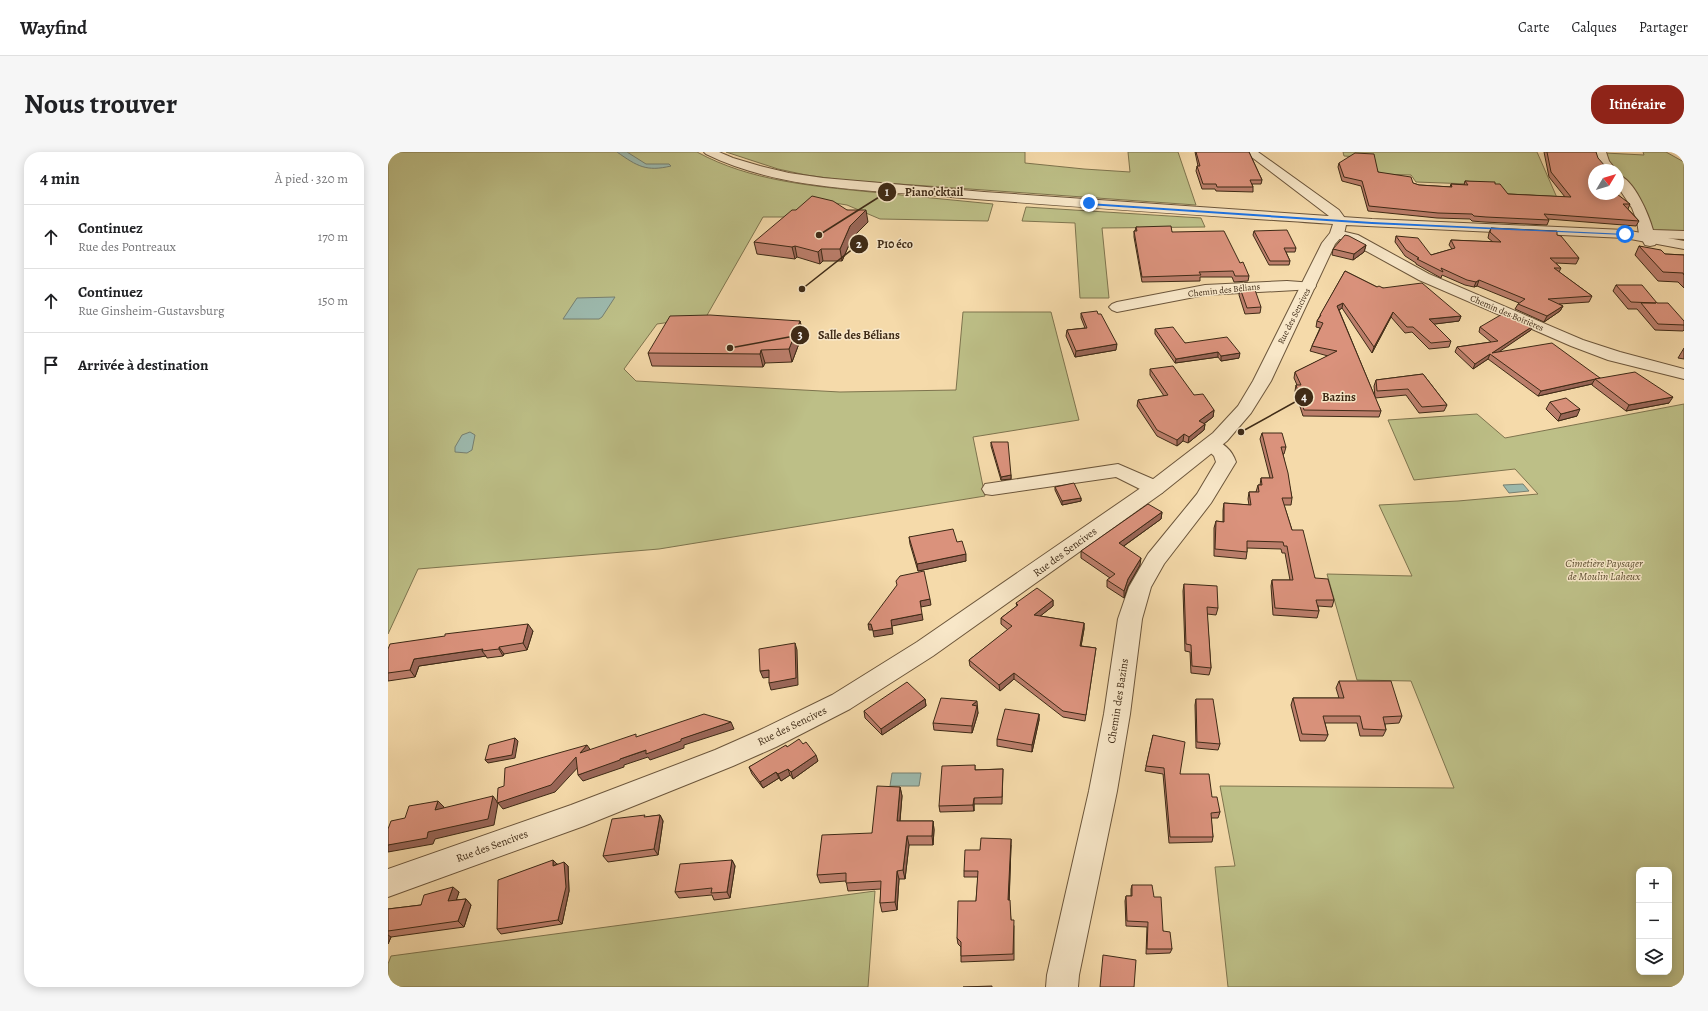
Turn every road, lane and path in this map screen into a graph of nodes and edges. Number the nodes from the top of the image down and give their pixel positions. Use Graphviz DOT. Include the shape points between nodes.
graph roads {
  1 [pos="710,152"];
  2 [pos="1251,152"];
  3 [pos="1600,152"];
  4 [pos="1605,164"];
  5 [pos="1624,186"];
  6 [pos="1338,227"];
  7 [pos="1684,235"];
  8 [pos="1648,238"];
  9 [pos="1684,245"];
  10 [pos="1684,249"];
  11 [pos="1309,286"];
  12 [pos="1117,306"];
  13 [pos="1684,374"];
  14 [pos="1211,445"];
  15 [pos="1154,488"];
  16 [pos="992,489"];
  17 [pos="388,883"];
  18 [pos="1062,987"];
  1 -- 6 [label="street" via="756,169 823,182"];
  2 -- 6 [label="street" via="1334,213"];
  3 -- 4 [label="street"];
  5 -- 8 [label="street" via="1643,217"];
  6 -- 8 [label="street" via="1587,233"];
  6 -- 11 [label="street, Rue des Sencives"];
  6 -- 13 [label="street, Chemin des Boirières" via="1424,277 1577,343 1614,356"];
  7 -- 8 [label="street"];
  8 -- 9 [label="street"];
  8 -- 10 [label="street"];
  11 -- 12 [label="street, Chemin des Bélians" via="1205,290"];
  11 -- 14 [label="street, Rue des Sencives" via="1262,381 1235,422"];
  14 -- 15 [label="street, Rue des Sencives"];
  14 -- 18 [label="street, Chemin des Bazins" via="1224,455 1226,462 1204,498 1156,559 1140,587 1130,619 1103,791"];
  15 -- 16 [label="street" via="1118,470"];
  15 -- 17 [label="street, Rue des Sencives" via="925,649 841,702 805,721 724,758 619,800"];
}
